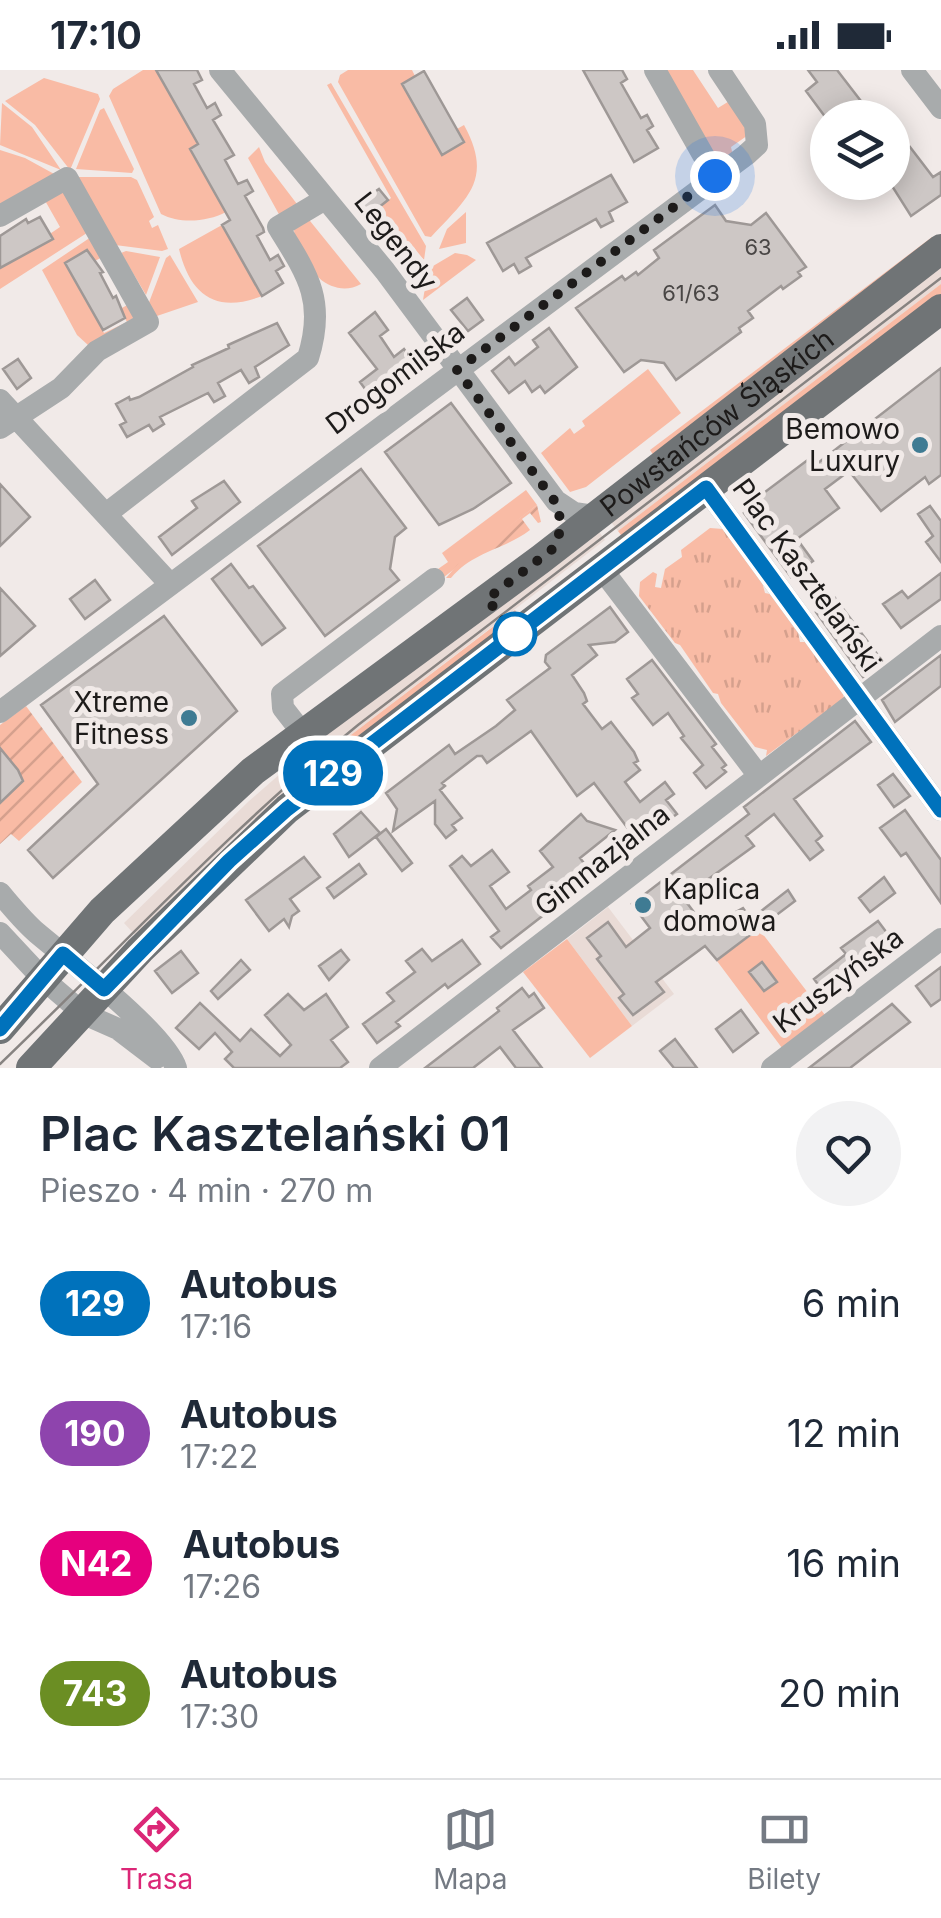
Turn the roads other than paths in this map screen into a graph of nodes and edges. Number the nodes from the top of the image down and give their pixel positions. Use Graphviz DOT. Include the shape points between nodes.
graph roads {
  1 [pos="220,70"];
  2 [pos="655,70"];
  3 [pos="719,70"];
  4 [pos="912,70"];
  5 [pos="941,108"];
  6 [pos="715,176"];
  7 [pos="325,199"];
  8 [pos="0,216"];
  9 [pos="941,249"];
  10 [pos="941,309"];
  11 [pos="457,370"];
  12 [pos="5,415"];
  13 [pos="706,488"];
  14 [pos="556,501"];
  15 [pos="106,514"];
  16 [pos="594,516"];
  17 [pos="554,548"];
  18 [pos="602,568"];
  19 [pos="434,579"];
  20 [pos="170,584"];
  21 [pos="941,636"];
  22 [pos="860,698"];
  23 [pos="0,712"];
  24 [pos="304,734"];
  25 [pos="760,776"];
  26 [pos="941,810"];
  27 [pos="0,893"];
  28 [pos="0,934"];
  29 [pos="941,939"];
  30 [pos="63,954"];
  31 [pos="42,978"];
  32 [pos="104,989"];
  33 [pos="84,1014"];
  34 [pos="0,1029"];
  35 [pos="31,1068"];
  36 [pos="174,1068"];
  37 [pos="380,1068"];
  38 [pos="772,1068"];
  1 -- 7 [label="street, Legendy"];
  2 -- 6 [label="street"];
  3 -- 6 [label="street, Drogomilska" via="758,134 746,155"];
  4 -- 5 [label="street"];
  6 -- 11 [label="street, Drogomilska"];
  7 -- 11 [label="street, Legendy"];
  7 -- 15 [label="street" via="278,227 313,288 317,317 308,358"];
  8 -- 12 [label="street" via="67,178 148,322 98,351 30,411"];
  9 -- 16 [label="main road, Powstańców Śląskich"];
  10 -- 13 [label="main road, Powstańców Śląskich"];
  11 -- 14 [label="street, Legendy"];
  11 -- 20 [label="street, Drogomilska"];
  12 -- 15 [label="street"];
  13 -- 18 [label="main road, Powstańców Śląskich"];
  13 -- 22 [label="street, Plac Kasztelański"];
  14 -- 16 [label="street"];
  14 -- 17 [label="street" via="560,531"];
  15 -- 20 [label="street"];
  16 -- 17 [label="main road, Powstańców Śląskich"];
  17 -- 24 [label="main road, Powstańców Śląskich"];
  18 -- 25 [label="street"];
  18 -- 32 [label="main road, Powstańców Śląskich" via="287,809"];
  19 -- 24 [label="street" via="282,694 283,708"];
  20 -- 23 [label="street, Drogomilska"];
  21 -- 22 [label="street, Gimnazjalna"];
  22 -- 25 [label="street, Gimnazjalna"];
  22 -- 26 [label="street, Plac Kasztelański"];
  24 -- 30 [label="main road, Powstańców Śląskich" via="190,826"];
  25 -- 37 [label="street, Gimnazjalna"];
  27 -- 30 [label="street"];
  28 -- 31 [label="street"];
  29 -- 38 [label="street, Kruszyńska"];
  30 -- 31 [label="main road, Powstańców Śląskich"];
  30 -- 32 [label="street"];
  31 -- 33 [label="street"];
  31 -- 34 [label="main road, Powstańców Śląskich"];
  32 -- 33 [label="main road, Powstańców Śląskich"];
  32 -- 36 [label="street" via="172,1056"];
  33 -- 35 [label="main road, Powstańców Śląskich"];
  33 -- 36 [label="street"];
}
